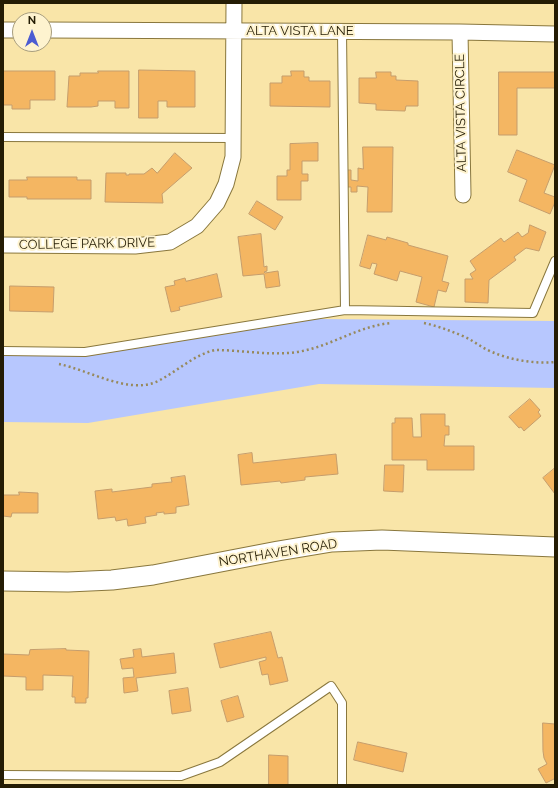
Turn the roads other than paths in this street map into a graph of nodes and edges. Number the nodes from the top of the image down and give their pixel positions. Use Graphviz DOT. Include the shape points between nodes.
graph roads {
  1 [pos="234,3"];
  2 [pos="52,30"];
  3 [pos="234,31"];
  4 [pos="342,31"];
  5 [pos="460,32"];
  6 [pos="555,34"];
  7 [pos="3,137"];
  8 [pos="233,138"];
  9 [pos="462,194"];
  10 [pos="3,245"];
  11 [pos="555,261"];
  12 [pos="345,310"];
  13 [pos="3,351"];
  14 [pos="555,547"];
  15 [pos="3,581"];
  16 [pos="3,775"];
  17 [pos="342,785"];
  1 -- 3 [label="street, COLLEGE PARK DRIVE"];
  2 -- 3 [label="street, ALTA VISTA LANE"];
  3 -- 4 [label="street, ALTA VISTA LANE"];
  3 -- 8 [label="street, COLLEGE PARK DRIVE"];
  4 -- 5 [label="street, ALTA VISTA LANE"];
  4 -- 12 [label="lane"];
  5 -- 6 [label="street, ALTA VISTA LANE"];
  5 -- 9 [label="street, ALTA VISTA CIRCLE"];
  7 -- 8 [label="lane"];
  8 -- 10 [label="street, COLLEGE PARK DRIVE" via="233,157 226,184 217,203 197,226 170,242 135,246"];
  11 -- 12 [label="lane" via="533,312"];
  12 -- 13 [label="lane" via="85,352"];
  14 -- 15 [label="street, NORTHAVEN ROAD" via="382,540 332,542 153,575 112,580"];
  16 -- 17 [label="lane" via="181,776 220,762 331,686 342,703"];
}
